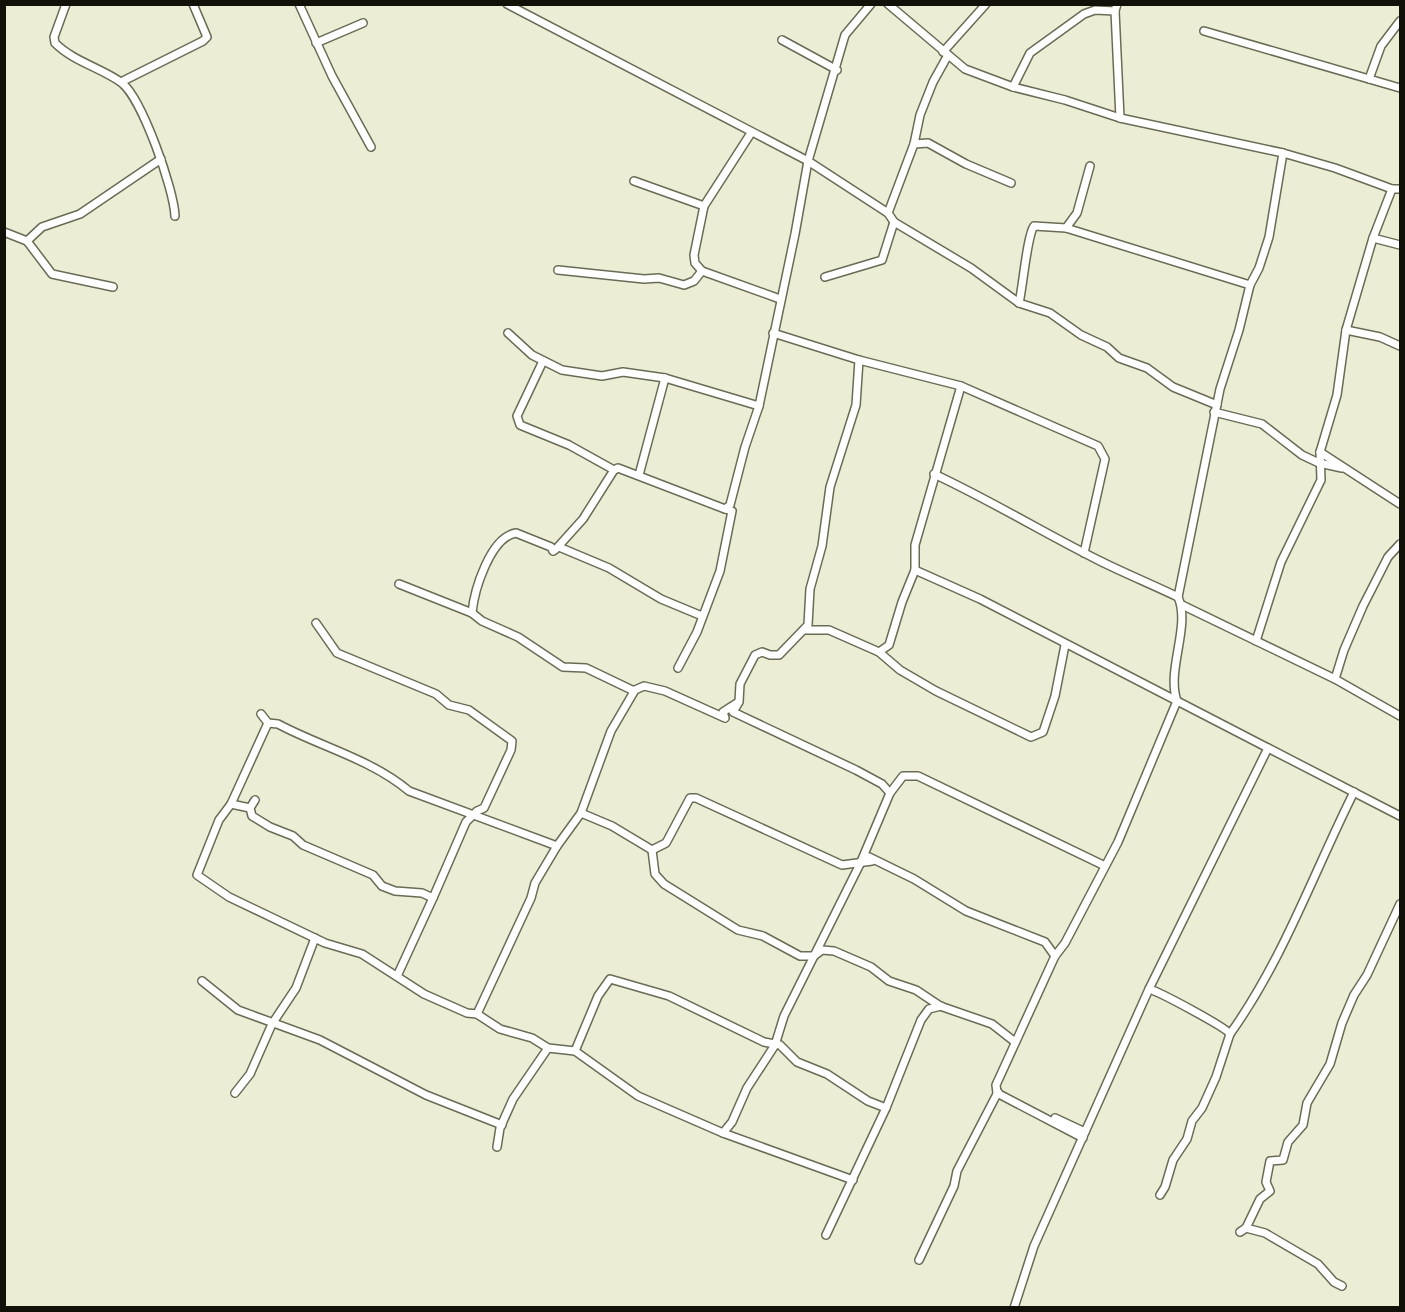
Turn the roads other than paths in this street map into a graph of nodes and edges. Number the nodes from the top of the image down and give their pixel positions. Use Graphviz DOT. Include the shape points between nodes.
graph roads {
  1 [pos="66,4"];
  2 [pos="193,4"];
  3 [pos="299,4"];
  4 [pos="507,4"];
  5 [pos="871,4"];
  6 [pos="888,4"];
  7 [pos="986,4"];
  8 [pos="1116,8"];
  9 [pos="1401,21"];
  10 [pos="363,23"];
  11 [pos="1204,31"];
  12 [pos="782,40"];
  13 [pos="316,43"];
  14 [pos="946,53"];
  15 [pos="837,70"];
  16 [pos="1369,79"];
  17 [pos="121,82"];
  18 [pos="1013,87"];
  19 [pos="1401,88"];
  20 [pos="1120,118"];
  21 [pos="752,133"];
  22 [pos="914,144"];
  23 [pos="371,147"];
  24 [pos="1283,153"];
  25 [pos="161,159"];
  26 [pos="808,160"];
  27 [pos="1090,166"];
  28 [pos="634,181"];
  29 [pos="1011,183"];
  30 [pos="1392,189"];
  31 [pos="1401,189"];
  32 [pos="704,206"];
  33 [pos="888,213"];
  34 [pos="175,216"];
  35 [pos="894,222"];
  36 [pos="1066,228"];
  37 [pos="4,232"];
  38 [pos="1373,238"];
  39 [pos="27,241"];
  40 [pos="1401,245"];
  41 [pos="558,270"];
  42 [pos="702,271"];
  43 [pos="825,277"];
  44 [pos="1250,285"];
  45 [pos="113,287"];
  46 [pos="780,299"];
  47 [pos="1019,303"];
  48 [pos="1346,330"];
  49 [pos="508,333"];
  50 [pos="773,333"];
  51 [pos="1401,346"];
  52 [pos="860,360"];
  53 [pos="543,361"];
  54 [pos="665,378"];
  55 [pos="961,386"];
  56 [pos="759,406"];
  57 [pos="1216,409"];
  58 [pos="1320,452"];
  59 [pos="1319,463"];
  60 [pos="1342,468"];
  61 [pos="614,470"];
  62 [pos="934,474"];
  63 [pos="639,475"];
  64 [pos="1400,503"];
  65 [pos="725,509"];
  66 [pos="1401,544"];
  67 [pos="559,547"];
  68 [pos="1084,553"];
  69 [pos="915,570"];
  70 [pos="399,584"];
  71 [pos="1178,597"];
  72 [pos="1182,605"];
  73 [pos="472,613"];
  74 [pos="702,615"];
  75 [pos="316,623"];
  76 [pos="804,630"];
  77 [pos="1256,641"];
  78 [pos="1065,645"];
  79 [pos="879,652"];
  80 [pos="678,668"];
  81 [pos="1335,679"];
  82 [pos="634,691"];
  83 [pos="1177,701"];
  84 [pos="739,702"];
  85 [pos="261,714"];
  86 [pos="1401,716"];
  87 [pos="268,723"];
  88 [pos="1268,748"];
  89 [pos="1354,792"];
  90 [pos="890,793"];
  91 [pos="255,800"];
  92 [pos="231,804"];
  93 [pos="250,808"];
  94 [pos="581,813"];
  95 [pos="473,814"];
  96 [pos="1401,816"];
  97 [pos="557,846"];
  98 [pos="652,850"];
  99 [pos="864,850"];
  100 [pos="872,861"];
  101 [pos="860,864"];
  102 [pos="1105,866"];
  103 [pos="433,898"];
  104 [pos="1401,904"];
  105 [pos="315,938"];
  106 [pos="814,956"];
  107 [pos="1055,956"];
  108 [pos="398,974"];
  109 [pos="202,981"];
  110 [pos="1149,989"];
  111 [pos="941,1006"];
  112 [pos="477,1014"];
  113 [pos="272,1024"];
  114 [pos="1230,1034"];
  115 [pos="1015,1041"];
  116 [pos="776,1044"];
  117 [pos="548,1048"];
  118 [pos="575,1051"];
  119 [pos="998,1092"];
  120 [pos="235,1094"];
  121 [pos="886,1108"];
  122 [pos="502,1125"];
  123 [pos="723,1133"];
  124 [pos="1084,1135"];
  125 [pos="497,1147"];
  126 [pos="853,1180"];
  127 [pos="1160,1195"];
  128 [pos="826,1235"];
  129 [pos="919,1260"];
  130 [pos="1342,1286"];
  131 [pos="1014,1308"];
  1 -- 17 [label="street" via="55,43"];
  2 -- 17 [label="street" via="207,37"];
  3 -- 13 [label="street"];
  4 -- 21 [label="street"];
  5 -- 15 [label="street" via="845,35"];
  6 -- 14 [label="street"];
  7 -- 14 [label="street"];
  8 -- 18 [label="street" via="1084,14 1030,53"];
  8 -- 20 [label="street"];
  9 -- 16 [label="street" via="1381,46"];
  10 -- 13 [label="street"];
  11 -- 16 [label="street"];
  12 -- 15 [label="street"];
  13 -- 23 [label="street"];
  14 -- 18 [label="street" via="965,69"];
  14 -- 22 [label="street" via="916,129"];
  15 -- 26 [label="street"];
  16 -- 19 [label="street"];
  17 -- 25 [label="street" via="131,92"];
  18 -- 20 [label="street"];
  20 -- 24 [label="street"];
  21 -- 26 [label="street"];
  21 -- 32 [label="street"];
  22 -- 29 [label="street" via="928,143"];
  22 -- 33 [label="street"];
  24 -- 30 [label="street"];
  24 -- 44 [label="street" via="1269,237"];
  25 -- 34 [label="street"];
  25 -- 39 [label="street" via="80,214 42,227"];
  26 -- 33 [label="street"];
  26 -- 46 [label="street"];
  27 -- 36 [label="street" via="1077,213"];
  28 -- 32 [label="street"];
  30 -- 31 [label="street"];
  30 -- 38 [label="street"];
  32 -- 42 [label="street" via="694,255"];
  33 -- 35 [label="street"];
  35 -- 43 [label="street" via="882,260"];
  35 -- 47 [label="street" via="971,268"];
  36 -- 44 [label="street"];
  36 -- 47 [label="street" via="1034,226 1029,233 1028,262"];
  37 -- 39 [label="street"];
  38 -- 40 [label="street"];
  38 -- 48 [label="street"];
  39 -- 45 [label="street" via="52,274"];
  41 -- 42 [label="street" via="659,278 684,285"];
  42 -- 46 [label="street"];
  44 -- 57 [label="street"];
  46 -- 50 [label="street"];
  47 -- 57 [label="street" via="1050,313 1119,358 1141,364 1173,387"];
  48 -- 51 [label="street"];
  48 -- 58 [label="street" via="1337,395"];
  49 -- 53 [label="street"];
  50 -- 52 [label="street"];
  50 -- 56 [label="street"];
  52 -- 55 [label="street"];
  52 -- 76 [label="street" via="855,405 830,487 822,546 810,589 808,626"];
  53 -- 54 [label="street" via="562,370 602,376 622,372"];
  53 -- 61 [label="street" via="517,416 519,423"];
  54 -- 56 [label="street"];
  54 -- 63 [label="street"];
  55 -- 62 [label="street"];
  55 -- 68 [label="street" via="1075,435 1103,452 1105,459"];
  56 -- 65 [label="street" via="734,497"];
  57 -- 59 [label="street" via="1262,424 1294,450"];
  57 -- 71 [label="street"];
  58 -- 59 [label="street"];
  58 -- 60 [label="street"];
  59 -- 60 [label="street"];
  59 -- 77 [label="street" via="1321,480 1281,562"];
  60 -- 64 [label="street"];
  61 -- 63 [label="street"];
  61 -- 67 [label="street" via="583,519"];
  62 -- 68 [label="street"];
  62 -- 69 [label="street" via="915,545"];
  63 -- 65 [label="street"];
  65 -- 74 [label="street" via="732,511 720,571"];
  66 -- 81 [label="street" via="1388,557 1363,606"];
  67 -- 73 [label="street" via="553,550 521,534 507,536 497,546 481,577"];
  67 -- 74 [label="street" via="609,568 661,599"];
  68 -- 71 [label="street"];
  69 -- 78 [label="street" via="980,598"];
  69 -- 79 [label="street" via="888,645"];
  70 -- 73 [label="street"];
  71 -- 72 [label="street"];
  72 -- 77 [label="street"];
  72 -- 83 [label="street" via="1174,687"];
  73 -- 82 [label="street" via="563,667 586,668"];
  74 -- 80 [label="street"];
  75 -- 95 [label="street" via="337,653 436,694 449,705 470,710 512,741 490,798 484,808"];
  76 -- 79 [label="street" via="829,630"];
  76 -- 84 [label="street" via="779,655 755,655 740,684"];
  77 -- 81 [label="street"];
  78 -- 79 [label="street" via="1043,732 1031,736 936,692"];
  78 -- 83 [label="street"];
  81 -- 86 [label="street"];
  82 -- 84 [label="street" via="644,686 665,691 725,718 723,712"];
  82 -- 94 [label="street" via="611,731"];
  83 -- 88 [label="street"];
  83 -- 102 [label="street"];
  84 -- 90 [label="street" via="733,712 739,716 855,770 882,784"];
  85 -- 87 [label="street"];
  87 -- 92 [label="street"];
  87 -- 95 [label="street" via="349,755 390,776 409,791"];
  88 -- 89 [label="street"];
  88 -- 110 [label="street"];
  89 -- 96 [label="street"];
  89 -- 114 [label="street" via="1279,955 1256,999"];
  90 -- 99 [label="street"];
  90 -- 102 [label="street" via="903,776 918,776"];
  91 -- 93 [label="street"];
  92 -- 93 [label="street"];
  92 -- 105 [label="street" via="219,820 197,875 229,897"];
  93 -- 103 [label="street" via="252,816 270,827 373,875 382,886"];
  94 -- 97 [label="street"];
  94 -- 98 [label="street"];
  95 -- 97 [label="street"];
  95 -- 103 [label="street" via="462,828"];
  97 -- 112 [label="street" via="535,883"];
  98 -- 101 [label="street" via="666,843 690,798 707,802 835,862"];
  98 -- 106 [label="street" via="655,874 664,884 738,930 769,938 800,956"];
  99 -- 100 [label="street"];
  99 -- 101 [label="street"];
  100 -- 101 [label="street"];
  100 -- 107 [label="street" via="914,879 966,911 1045,942"];
  101 -- 106 [label="street"];
  102 -- 107 [label="street"];
  103 -- 108 [label="street"];
  104 -- 130 [label="street" via="1344,1019 1330,1064 1307,1103 1303,1125 1288,1142 1283,1160 1270,1161 1266,1182 1270,1191 1260,1198 1248,1228 1318,1264"];
  105 -- 108 [label="street" via="362,954"];
  105 -- 113 [label="street" via="296,988"];
  106 -- 111 [label="street" via="822,950 834,951"];
  106 -- 116 [label="street" via="784,1016"];
  107 -- 115 [label="street"];
  108 -- 112 [label="street" via="396,978 424,994"];
  109 -- 113 [label="street" via="238,1010"];
  110 -- 114 [label="street" via="1162,992 1226,1028"];
  110 -- 124 [label="street"];
  111 -- 115 [label="street" via="992,1024"];
  111 -- 121 [label="street" via="929,1008 921,1020"];
  112 -- 117 [label="street" via="500,1029 532,1038"];
  113 -- 120 [label="street" via="250,1074"];
  113 -- 122 [label="street" via="320,1040 426,1095"];
  114 -- 127 [label="street" via="1216,1077 1173,1160"];
  115 -- 119 [label="street" via="996,1085"];
  116 -- 118 [label="street" via="669,996 610,979 598,996"];
  116 -- 121 [label="street" via="797,1062 827,1074"];
  116 -- 123 [label="street"];
  117 -- 118 [label="street"];
  117 -- 122 [label="street" via="517,1092"];
  118 -- 123 [label="street" via="638,1096"];
  119 -- 124 [label="street"];
  119 -- 129 [label="street" via="957,1171 954,1186"];
  121 -- 126 [label="street"];
  122 -- 125 [label="street"];
  123 -- 126 [label="street"];
  124 -- 131 [label="street" via="1034,1246"];
  126 -- 128 [label="street"];
}
